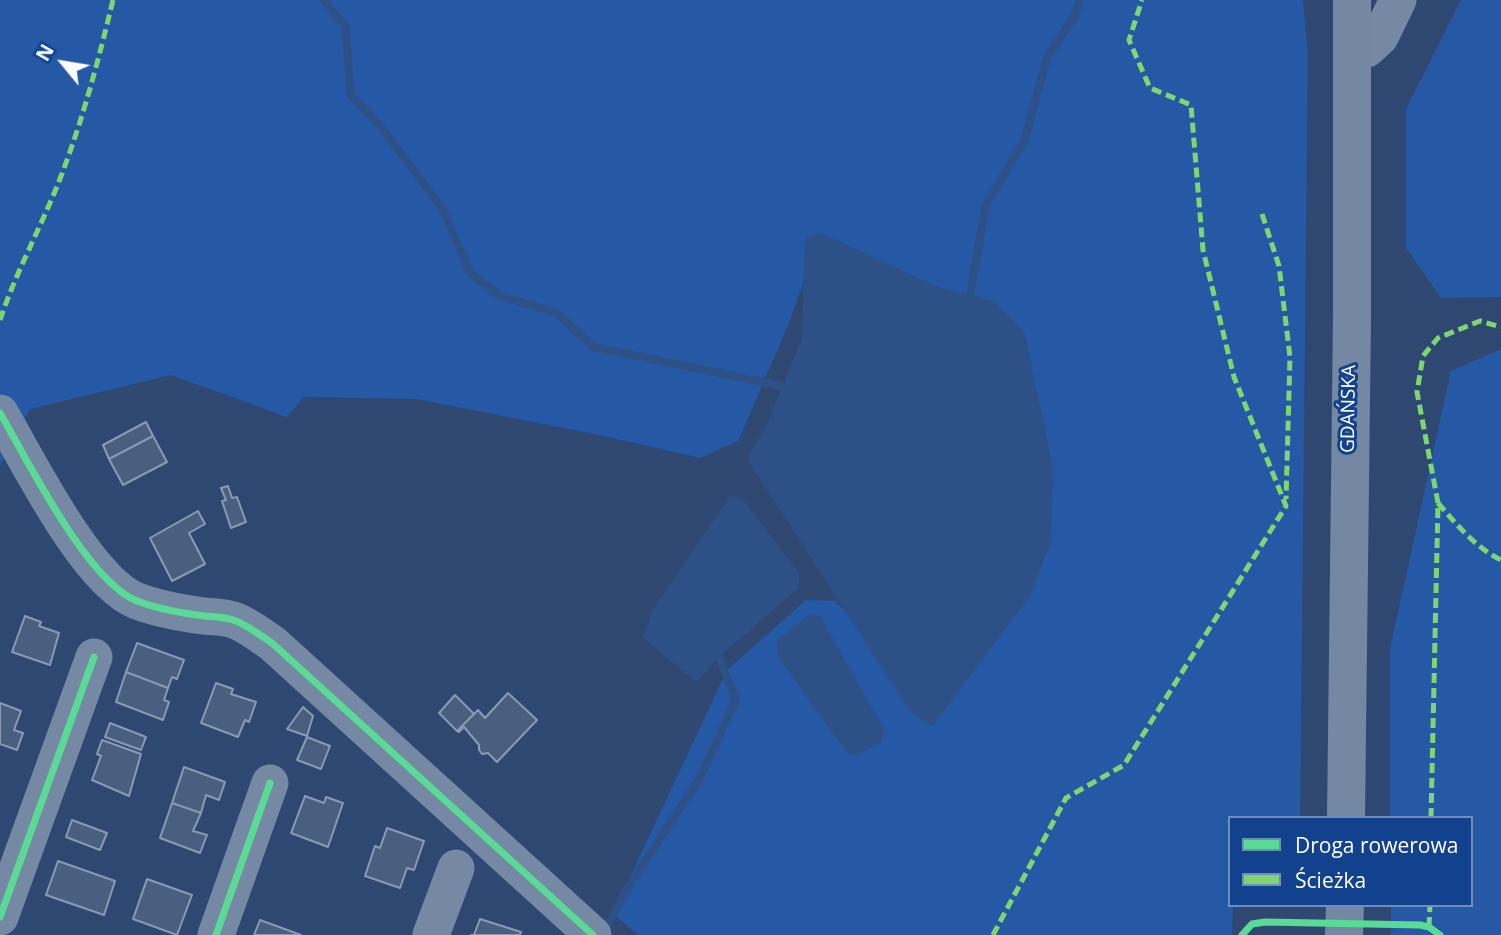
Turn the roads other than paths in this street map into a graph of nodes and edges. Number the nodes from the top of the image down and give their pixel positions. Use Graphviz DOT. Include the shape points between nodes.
graph roads {
  1 [pos="1352,0"];
  2 [pos="1398,0"];
  3 [pos="1353,49"];
  4 [pos="0,413"];
  5 [pos="94,657"];
  6 [pos="270,783"];
  7 [pos="1346,816"];
  8 [pos="456,868"];
  9 [pos="1345,907"];
  10 [pos="0,916"];
  11 [pos="0,933"];
  12 [pos="7,935"];
  13 [pos="216,935"];
  14 [pos="431,935"];
  15 [pos="593,935"];
  16 [pos="1344,935"];
  1 -- 3 [label="main road, GDAŃSKA"];
  2 -- 3 [label="street" via="1380,37 1367,49"];
  3 -- 7 [label="main road, GDAŃSKA"];
  4 -- 15 [label="street" via="71,535 118,590 176,612 234,620 272,643"];
  5 -- 10 [label="street"];
  6 -- 13 [label="street"];
  8 -- 14 [label="street"];
  9 -- 16 [label="main road"];
  11 -- 12 [label="street"];
}
